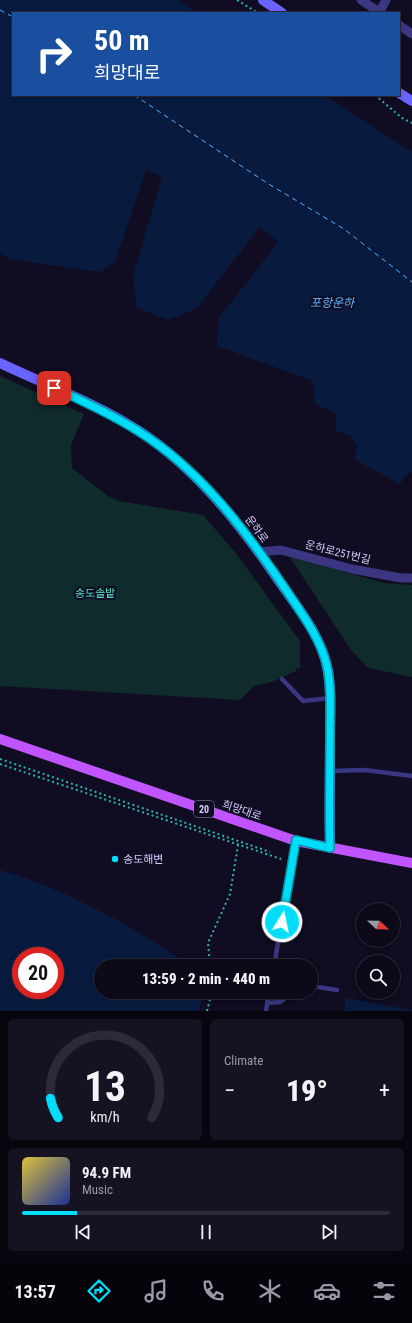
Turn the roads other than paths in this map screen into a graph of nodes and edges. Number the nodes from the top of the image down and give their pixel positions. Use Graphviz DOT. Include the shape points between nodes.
graph roads {
  1 [pos="263,0"];
  2 [pos="361,0"];
  3 [pos="386,0"];
  4 [pos="281,12"];
  5 [pos="379,12"];
  6 [pos="380,12"];
  7 [pos="400,26"];
  8 [pos="412,34"];
  9 [pos="400,94"];
  10 [pos="412,101"];
  11 [pos="0,363"];
  12 [pos="258,552"];
  13 [pos="412,578"];
  14 [pos="282,679"];
  15 [pos="330,698"];
  16 [pos="0,739"];
  17 [pos="330,771"];
  18 [pos="412,776"];
  19 [pos="296,840"];
  20 [pos="330,848"];
  21 [pos="412,863"];
  22 [pos="275,959"];
  23 [pos="318,987"];
  24 [pos="336,990"];
  25 [pos="268,999"];
  26 [pos="284,999"];
  27 [pos="267,1003"];
  28 [pos="266,1011"];
  1 -- 4 [label="street"];
  2 -- 5 [label="street"];
  3 -- 6 [label="street"];
  7 -- 8 [label="street"];
  9 -- 10 [label="street"];
  11 -- 12 [label="street, 운하로" via="112,415 153,441 214,495"];
  12 -- 13 [label="street, 운하로251번길" via="281,550 352,569"];
  12 -- 15 [label="street, 운하로" via="298,608 319,644 327,668"];
  14 -- 15 [label="lane" via="303,701"];
  15 -- 17 [label="street, 운하로"];
  16 -- 19 [label="main road, 희망대로 / 20"];
  17 -- 18 [label="lane" via="365,770"];
  17 -- 20 [label="street, 운하로"];
  19 -- 20 [label="main road, 희망대로 / 20"];
  19 -- 22 [label="lane"];
  20 -- 21 [label="main road, 희망대로 / 20"];
  23 -- 24 [label="lane"];
  25 -- 27 [label="lane"];
  26 -- 27 [label="lane"];
  27 -- 28 [label="lane"];
}
